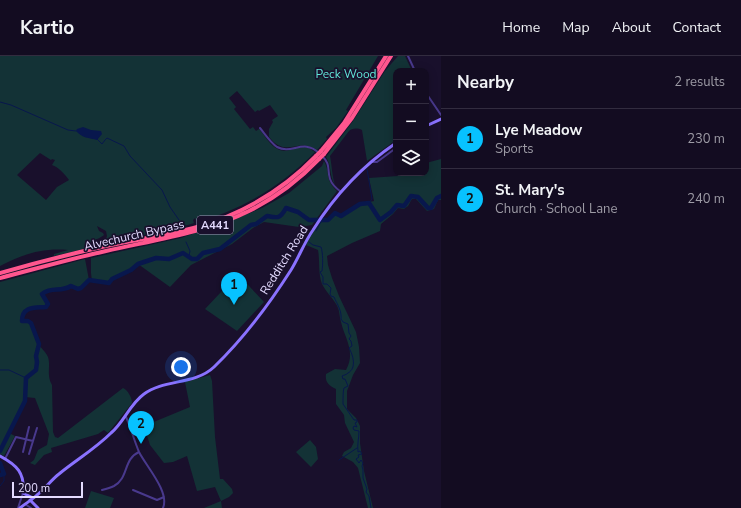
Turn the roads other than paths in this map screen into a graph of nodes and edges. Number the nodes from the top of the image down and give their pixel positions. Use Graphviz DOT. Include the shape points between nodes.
graph roads {
  1 [pos="386,56"];
  2 [pos="390,56"];
  3 [pos="408,56"];
  4 [pos="414,68"];
  5 [pos="429,97"];
  6 [pos="441,115"];
  7 [pos="441,119"];
  8 [pos="429,125"];
  9 [pos="260,128"];
  10 [pos="393,146"];
  11 [pos="393,150"];
  12 [pos="323,152"];
  13 [pos="318,158"];
  14 [pos="370,162"];
  15 [pos="340,192"];
  16 [pos="0,273"];
  17 [pos="0,278"];
  18 [pos="125,415"];
  19 [pos="29,427"];
  20 [pos="37,428"];
  21 [pos="26,440"];
  22 [pos="33,441"];
  23 [pos="23,452"];
  24 [pos="139,452"];
  25 [pos="29,454"];
  26 [pos="0,456"];
  27 [pos="5,459"];
  28 [pos="102,490"];
  29 [pos="133,490"];
  30 [pos="23,493"];
  31 [pos="164,497"];
  32 [pos="31,499"];
  33 [pos="25,504"];
  34 [pos="19,508"];
  35 [pos="31,508"];
  36 [pos="38,508"];
  37 [pos="163,508"];
  1 -- 12 [label="highway, Alvechurch Bypass / A441"];
  2 -- 12 [label="highway, Alvechurch Bypass / A441" via="352,118"];
  3 -- 4 [label="street"];
  5 -- 6 [label="street"];
  7 -- 8 [label="main road"];
  9 -- 15 [label="street" via="279,148 303,146 317,151 326,160 331,180"];
  10 -- 14 [label="main road, Redditch Road"];
  11 -- 14 [label="street" via="377,162"];
  12 -- 13 [label="highway, Alvechurch Bypass / A441, bridge"];
  13 -- 16 [label="highway, Alvechurch Bypass / A441" via="272,193 226,217"];
  13 -- 17 [label="highway, Alvechurch Bypass / A441" via="274,197 227,220 193,232"];
  14 -- 15 [label="main road, Redditch Road"];
  15 -- 18 [label="main road, Redditch Road" via="316,224 276,292 213,367 201,375 148,391"];
  18 -- 24 [label="street"];
  18 -- 32 [label="main road, Redditch Road" via="114,432"];
  19 -- 21 [label="street"];
  20 -- 22 [label="street"];
  21 -- 22 [label="street"];
  21 -- 23 [label="street"];
  21 -- 27 [label="street" via="16,437"];
  22 -- 25 [label="street"];
  24 -- 28 [label="street" via="131,457 120,481 113,487"];
  24 -- 31 [label="street"];
  26 -- 27 [label="main road"];
  27 -- 30 [label="main road" via="20,471"];
  29 -- 31 [label="street" via="157,500"];
  30 -- 32 [label="main road"];
  30 -- 34 [label="street"];
  31 -- 37 [label="street"];
  32 -- 33 [label="main road, Redditch Road"];
  32 -- 36 [label="main road"];
  33 -- 34 [label="main road, Redditch Road"];
  33 -- 35 [label="street"];
}
